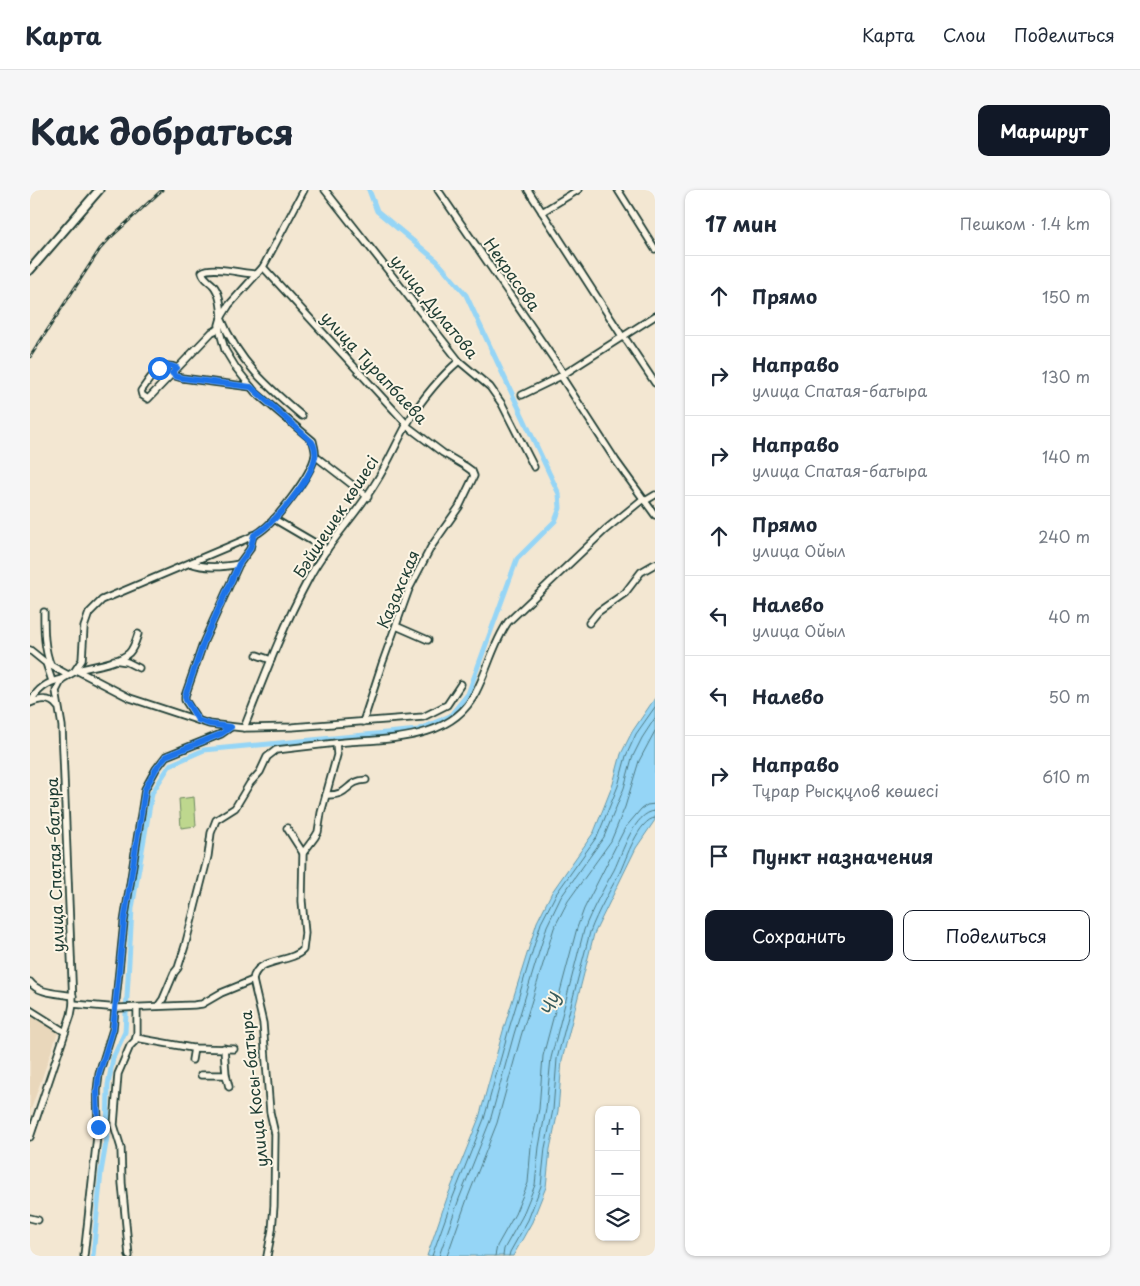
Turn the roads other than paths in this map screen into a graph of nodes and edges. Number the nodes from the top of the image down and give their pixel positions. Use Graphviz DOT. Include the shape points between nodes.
graph roads {
  1 [pos="99,190"];
  2 [pos="304,190"];
  3 [pos="325,190"];
  4 [pos="438,190"];
  5 [pos="528,190"];
  6 [pos="578,190"];
  7 [pos="618,190"];
  8 [pos="542,212"];
  9 [pos="655,249"];
  10 [pos="263,267"];
  11 [pos="30,270"];
  12 [pos="257,274"];
  13 [pos="655,316"];
  14 [pos="221,317"];
  15 [pos="219,329"];
  16 [pos="622,336"];
  17 [pos="223,344"];
  18 [pos="233,344"];
  19 [pos="459,361"];
  20 [pos="177,368"];
  21 [pos="172,373"];
  22 [pos="562,375"];
  23 [pos="655,383"];
  24 [pos="251,387"];
  25 [pos="522,396"];
  26 [pos="302,416"];
  27 [pos="406,426"];
  28 [pos="315,456"];
  29 [pos="534,467"];
  30 [pos="474,476"];
  31 [pos="655,495"];
  32 [pos="368,497"];
  33 [pos="644,500"];
  34 [pos="655,514"];
  35 [pos="274,520"];
  36 [pos="254,535"];
  37 [pos="326,550"];
  38 [pos="190,564"];
  39 [pos="239,564"];
  40 [pos="655,564"];
  41 [pos="44,612"];
  42 [pos="589,623"];
  43 [pos="396,626"];
  44 [pos="138,634"];
  45 [pos="428,640"];
  46 [pos="30,650"];
  47 [pos="257,655"];
  48 [pos="114,660"];
  49 [pos="271,660"];
  50 [pos="49,665"];
  51 [pos="138,668"];
  52 [pos="73,673"];
  53 [pos="62,679"];
  54 [pos="52,681"];
  55 [pos="461,684"];
  56 [pos="30,702"];
  57 [pos="58,706"];
  58 [pos="198,720"];
  59 [pos="364,722"];
  60 [pos="231,727"];
  61 [pos="244,728"];
  62 [pos="336,742"];
  63 [pos="366,780"];
  64 [pos="326,795"];
  65 [pos="287,828"];
  66 [pos="302,853"];
  67 [pos="253,980"];
  68 [pos="30,982"];
  69 [pos="73,996"];
  70 [pos="73,1004"];
  71 [pos="158,1006"];
  72 [pos="117,1008"];
  73 [pos="135,1008"];
  74 [pos="30,1010"];
  75 [pos="65,1032"];
  76 [pos="136,1038"];
  77 [pos="194,1048"];
  78 [pos="224,1048"];
  79 [pos="234,1049"];
  80 [pos="192,1060"];
  81 [pos="201,1075"];
  82 [pos="226,1075"];
  83 [pos="229,1086"];
  84 [pos="30,1137"];
  85 [pos="30,1218"];
  86 [pos="38,1220"];
  87 [pos="84,1256"];
  88 [pos="129,1256"];
  89 [pos="267,1256"];
  1 -- 11 [label="street"];
  2 -- 10 [label="street"];
  3 -- 19 [label="street, улица Дулатова"];
  4 -- 22 [label="street, Некрасова"];
  5 -- 8 [label="street"];
  6 -- 8 [label="street"];
  7 -- 9 [label="street"];
  8 -- 16 [label="street"];
  10 -- 12 [label="street"];
  10 -- 27 [label="street, улица Турапбаева"];
  12 -- 14 [label="street"];
  12 -- 14 [label="street" via="202,272 217,292"];
  13 -- 16 [label="street"];
  14 -- 15 [label="street"];
  14 -- 18 [label="street"];
  15 -- 17 [label="street"];
  15 -- 20 [label="street" via="212,332"];
  16 -- 22 [label="street"];
  16 -- 23 [label="street"];
  17 -- 18 [label="street"];
  17 -- 24 [label="street"];
  18 -- 26 [label="street" via="269,388"];
  19 -- 27 [label="street, Бәйшешек көшесі"];
  19 -- 29 [label="street, улица Дулатова" via="490,387"];
  20 -- 21 [label="street"];
  20 -- 21 [label="street" via="170,365 159,368 141,391 142,395 148,399"];
  21 -- 24 [label="street" via="182,378"];
  22 -- 25 [label="street"];
  22 -- 33 [label="street, Некрасова"];
  24 -- 28 [label="street" via="312,442"];
  27 -- 30 [label="street, улица Турапбаева" via="472,471"];
  27 -- 32 [label="street, Бәйшешек көшесі"];
  28 -- 32 [label="street"];
  28 -- 35 [label="street" via="310,470"];
  30 -- 43 [label="street, Казахская" via="459,507 420,566"];
  31 -- 33 [label="street"];
  32 -- 37 [label="street, Бәйшешек көшесі"];
  33 -- 34 [label="street, Некрасова"];
  33 -- 62 [label="street" via="606,530 508,622 477,691 458,716 427,733"];
  35 -- 36 [label="street"];
  35 -- 37 [label="street"];
  36 -- 38 [label="street"];
  36 -- 39 [label="street" via="250,549"];
  37 -- 49 [label="street, Бәйшешек көшесі" via="309,578"];
  38 -- 39 [label="street" via="199,567"];
  38 -- 52 [label="street" via="102,600 89,613 84,627 82,660"];
  39 -- 58 [label="street" via="204,641 185,696"];
  40 -- 42 [label="street" via="641,572 625,593 598,612"];
  41 -- 50 [label="street"];
  43 -- 45 [label="street"];
  43 -- 59 [label="street, Казахская"];
  44 -- 48 [label="street" via="129,653"];
  46 -- 50 [label="street"];
  47 -- 49 [label="street"];
  48 -- 51 [label="street"];
  48 -- 52 [label="street"];
  49 -- 61 [label="street, Бәйшешек көшесі"];
  50 -- 52 [label="street"];
  50 -- 54 [label="street"];
  52 -- 53 [label="street"];
  52 -- 58 [label="street" via="130,698"];
  53 -- 54 [label="street"];
  53 -- 57 [label="street, улица Спатая-батыра" via="56,691"];
  54 -- 56 [label="street" via="38,690"];
  55 -- 59 [label="street" via="447,705 430,715"];
  56 -- 57 [label="street" via="47,699"];
  57 -- 69 [label="street, улица Спатая-батыра" via="62,726"];
  58 -- 60 [label="street"];
  59 -- 61 [label="street"];
  60 -- 61 [label="street"];
  60 -- 72 [label="street" via="166,756 145,789 124,922"];
  62 -- 64 [label="street" via="337,756"];
  62 -- 71 [label="street" via="270,753 235,808 216,820 185,946 178,968"];
  63 -- 64 [label="street" via="352,784 343,794"];
  64 -- 66 [label="street" via="316,838"];
  65 -- 66 [label="street"];
  66 -- 67 [label="street" via="303,950 261,967"];
  67 -- 71 [label="street" via="202,1004"];
  67 -- 89 [label="street, улица Косы-батыра" via="263,1023 274,1134 274,1206"];
  68 -- 69 [label="street" via="39,990"];
  69 -- 70 [label="street, улица Спатая-батыра"];
  70 -- 72 [label="street"];
  70 -- 75 [label="street, улица Спатая-батыра"];
  71 -- 73 [label="street"];
  72 -- 73 [label="street"];
  72 -- 87 [label="street" via="99,1074 98,1127"];
  73 -- 76 [label="street"];
  74 -- 75 [label="street"];
  75 -- 84 [label="street, улица Спатая-батыра"];
  76 -- 77 [label="street"];
  76 -- 88 [label="street" via="118,1074 114,1125 121,1148"];
  77 -- 78 [label="street"];
  77 -- 80 [label="street"];
  78 -- 79 [label="street"];
  78 -- 82 [label="street"];
  81 -- 82 [label="street"];
  82 -- 83 [label="street"];
  85 -- 86 [label="street"];
}
